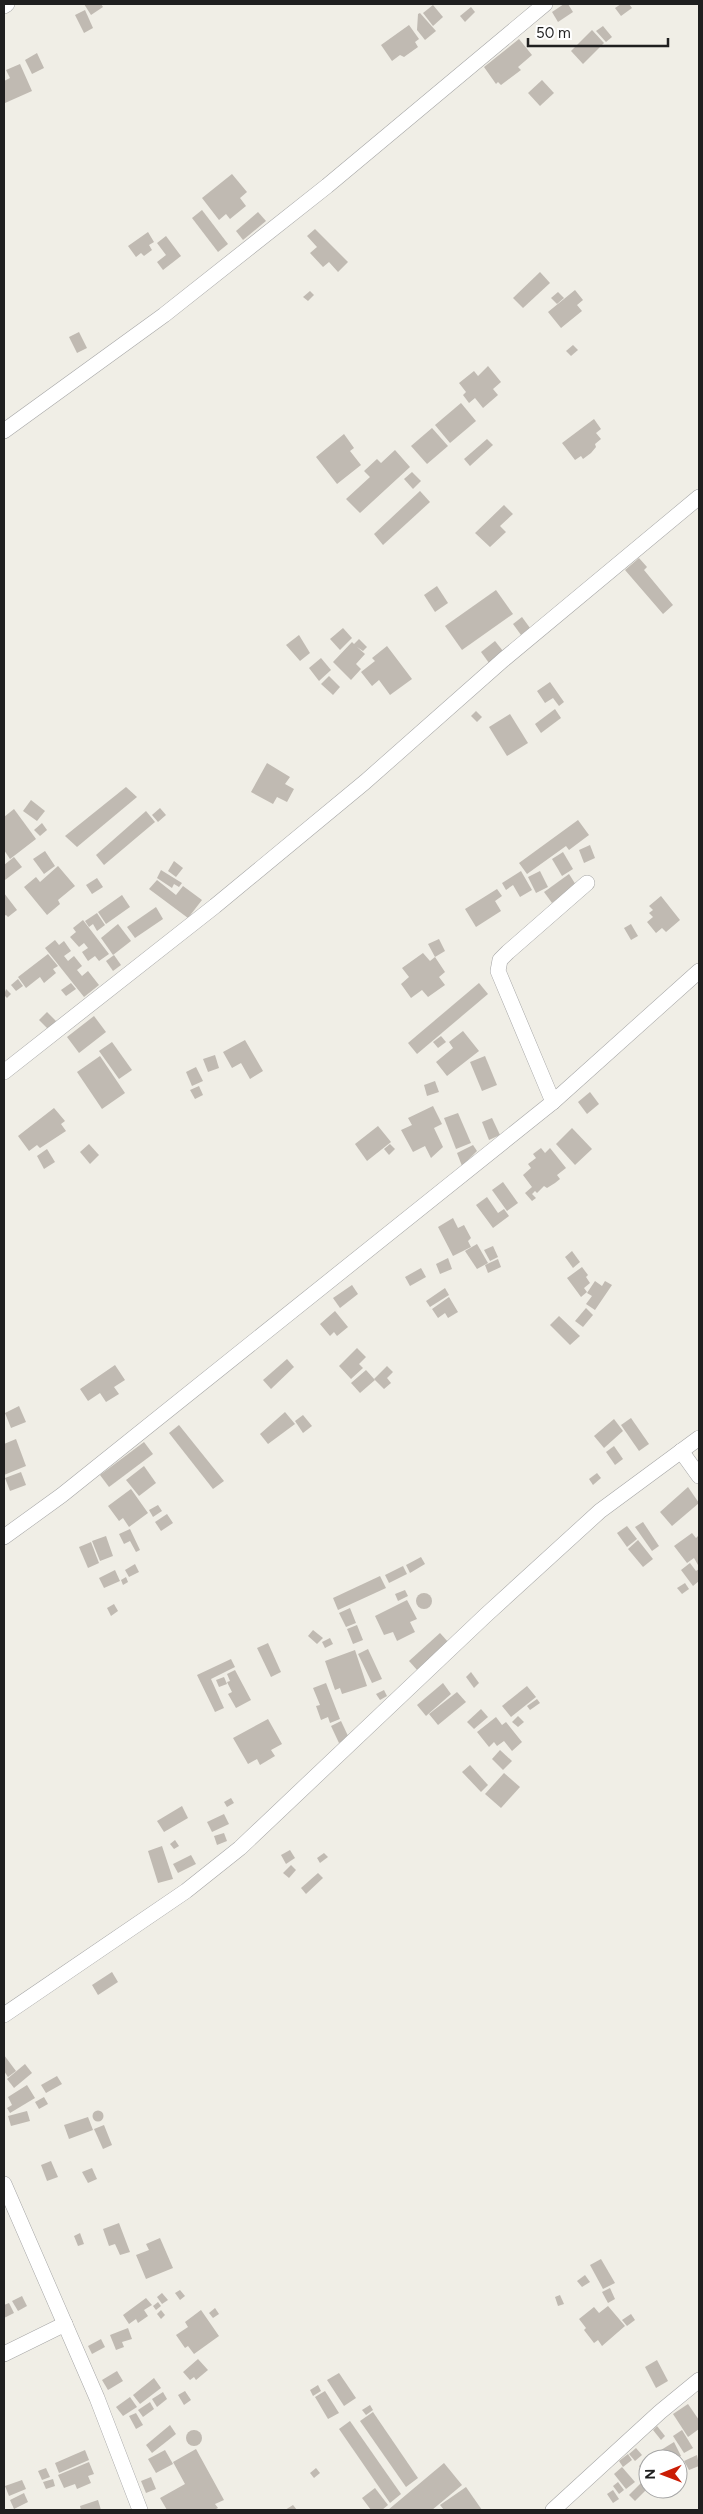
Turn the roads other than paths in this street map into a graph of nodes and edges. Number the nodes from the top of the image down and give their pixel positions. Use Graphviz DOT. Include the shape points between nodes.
graph roads {
  1 [pos="7,4"];
  2 [pos="545,4"];
  3 [pos="4,6"];
  4 [pos="4,431"];
  5 [pos="699,497"];
  6 [pos="588,883"];
  7 [pos="699,970"];
  8 [pos="4,1072"];
  9 [pos="553,1102"];
  10 [pos="699,1438"];
  11 [pos="681,1451"];
  12 [pos="699,1476"];
  13 [pos="4,1537"];
  14 [pos="4,2015"];
  15 [pos="4,2184"];
  16 [pos="64,2324"];
  17 [pos="4,2354"];
  18 [pos="699,2380"];
  19 [pos="140,2510"];
  20 [pos="553,2510"];
  1 -- 3 [label="street"];
  2 -- 4 [label="street" via="327,186 164,315"];
  5 -- 8 [label="street" via="503,660 365,782 215,906"];
  6 -- 9 [label="street" via="508,952 500,960 498,971"];
  7 -- 9 [label="street"];
  9 -- 13 [label="street" via="62,1495"];
  10 -- 11 [label="street"];
  11 -- 12 [label="street"];
  11 -- 14 [label="street" via="600,1511 571,1537 240,1848 186,1891"];
  15 -- 16 [label="street"];
  16 -- 17 [label="street"];
  16 -- 19 [label="street" via="97,2398"];
  18 -- 20 [label="street"];
}
